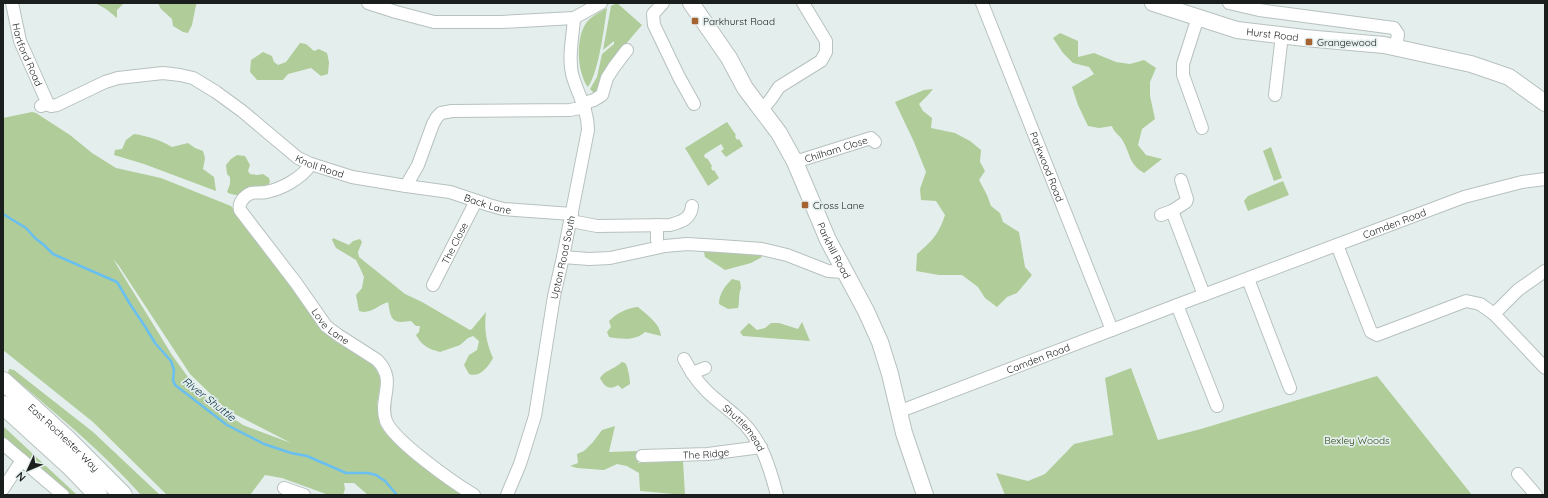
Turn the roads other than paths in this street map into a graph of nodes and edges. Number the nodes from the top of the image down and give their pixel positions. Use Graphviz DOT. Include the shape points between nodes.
graph roads {
  1 [pos="12,3"];
  2 [pos="368,3"];
  3 [pos="601,3"];
  4 [pos="663,3"];
  5 [pos="691,3"];
  6 [pos="803,3"];
  7 [pos="982,3"];
  8 [pos="1153,3"];
  9 [pos="1229,3"];
  10 [pos="587,7"];
  11 [pos="1198,17"];
  12 [pos="574,18"];
  13 [pos="1282,35"];
  14 [pos="1396,47"];
  15 [pos="627,50"];
  16 [pos="1275,95"];
  17 [pos="1545,103"];
  18 [pos="694,104"];
  19 [pos="44,105"];
  20 [pos="584,105"];
  21 [pos="761,111"];
  22 [pos="1202,128"];
  23 [pos="875,142"];
  24 [pos="795,162"];
  25 [pos="310,164"];
  26 [pos="1545,179"];
  27 [pos="1181,180"];
  28 [pos="406,186"];
  29 [pos="476,201"];
  30 [pos="692,206"];
  31 [pos="571,218"];
  32 [pos="657,225"];
  33 [pos="657,240"];
  34 [pos="1337,245"];
  35 [pos="563,257"];
  36 [pos="1545,271"];
  37 [pos="845,272"];
  38 [pos="1248,279"];
  39 [pos="433,284"];
  40 [pos="1204,295"];
  41 [pos="1177,305"];
  42 [pos="1494,314"];
  43 [pos="1112,330"];
  44 [pos="684,360"];
  45 [pos="706,368"];
  46 [pos="1545,368"];
  47 [pos="692,373"];
  48 [pos="3,381"];
  49 [pos="1290,388"];
  50 [pos="3,405"];
  51 [pos="1217,406"];
  52 [pos="898,412"];
  53 [pos="3,444"];
  54 [pos="761,447"];
  55 [pos="648,452"];
  56 [pos="22,460"];
  57 [pos="1518,474"];
  58 [pos="284,488"];
  59 [pos="3,489"];
  60 [pos="63,495"];
  61 [pos="98,495"];
  62 [pos="123,495"];
  63 [pos="302,495"];
  64 [pos="474,495"];
  65 [pos="507,495"];
  66 [pos="777,495"];
  67 [pos="925,495"];
  68 [pos="1536,495"];
  1 -- 19 [label="street, Hartford Road" via="20,41"];
  2 -- 12 [label="street" via="434,22"];
  3 -- 10 [label="street"];
  4 -- 18 [label="street" via="653,14 654,25"];
  5 -- 21 [label="main road, Parkhill Road"];
  6 -- 21 [label="street" via="826,41 826,52 821,61 779,87"];
  7 -- 43 [label="street, Parkwood Road"];
  8 -- 11 [label="main road, Hurst Road"];
  9 -- 14 [label="street" via="1259,10 1394,28 1398,34"];
  10 -- 12 [label="street"];
  11 -- 13 [label="main road, Hurst Road" via="1237,30"];
  11 -- 22 [label="street" via="1183,64 1183,75"];
  12 -- 20 [label="street, Upton Road South" via="570,60 572,74"];
  13 -- 14 [label="main road, Hurst Road"];
  13 -- 16 [label="street"];
  14 -- 17 [label="main road, Hurst Road" via="1471,64 1504,75"];
  15 -- 20 [label="street" via="623,64 607,78 602,95"];
  19 -- 25 [label="street, Knoll Road" via="57,105 118,78 163,73 180,75 193,78 216,92 298,158"];
  20 -- 28 [label="street" via="570,110 452,110 441,113 433,124 418,165"];
  20 -- 31 [label="street, Upton Road South" via="588,130"];
  21 -- 24 [label="main road, Parkhill Road" via="779,133"];
  23 -- 24 [label="street, Chilham Close" via="871,138"];
  24 -- 37 [label="main road, Parkhill Road"];
  25 -- 28 [label="street, Knoll Road" via="352,177"];
  25 -- 64 [label="street, Love Lane" via="300,177 283,186 267,192 251,193 241,202 240,210 296,282 326,326 382,365 387,376 386,419 395,434 446,476"];
  26 -- 34 [label="street, Camden Road" via="1522,182 1464,197"];
  27 -- 40 [label="street" via="1186,202 1166,213"];
  28 -- 29 [label="street, Back Lane" via="450,192"];
  29 -- 31 [label="street, Back Lane" via="503,209"];
  29 -- 39 [label="street, The Close"];
  30 -- 32 [label="street, Back Lane" via="692,212 680,222"];
  31 -- 32 [label="street, Back Lane" via="597,226"];
  31 -- 35 [label="street, Upton Road South"];
  32 -- 33 [label="street"];
  34 -- 38 [label="street, Camden Road"];
  34 -- 42 [label="street" via="1370,332 1377,335 1466,301 1480,304"];
  35 -- 37 [label="street" via="610,258 687,244 762,249 787,255 828,271"];
  35 -- 65 [label="street, Upton Road South" via="554,296 535,416"];
  36 -- 42 [label="street" via="1518,290"];
  37 -- 52 [label="main road, Parkhill Road" via="880,342"];
  38 -- 40 [label="street, Camden Road"];
  38 -- 49 [label="street"];
  40 -- 41 [label="street, Camden Road"];
  41 -- 43 [label="street, Camden Road"];
  41 -- 51 [label="street"];
  42 -- 46 [label="street"];
  43 -- 52 [label="street, Camden Road"];
  44 -- 47 [label="street, Shuttlemead"];
  45 -- 47 [label="street"];
  47 -- 54 [label="street, Shuttlemead" via="706,392 746,426"];
  48 -- 62 [label="highway, East Rochester Way"];
  50 -- 61 [label="highway, East Rochester Way"];
  52 -- 67 [label="main road, Parkhill Road"];
  53 -- 56 [label="street"];
  54 -- 55 [label="street, The Ridge" via="708,454"];
  54 -- 66 [label="street, Shuttlemead"];
  56 -- 59 [label="street"];
  56 -- 60 [label="street"];
  57 -- 68 [label="street"];
  58 -- 63 [label="street"];
}
